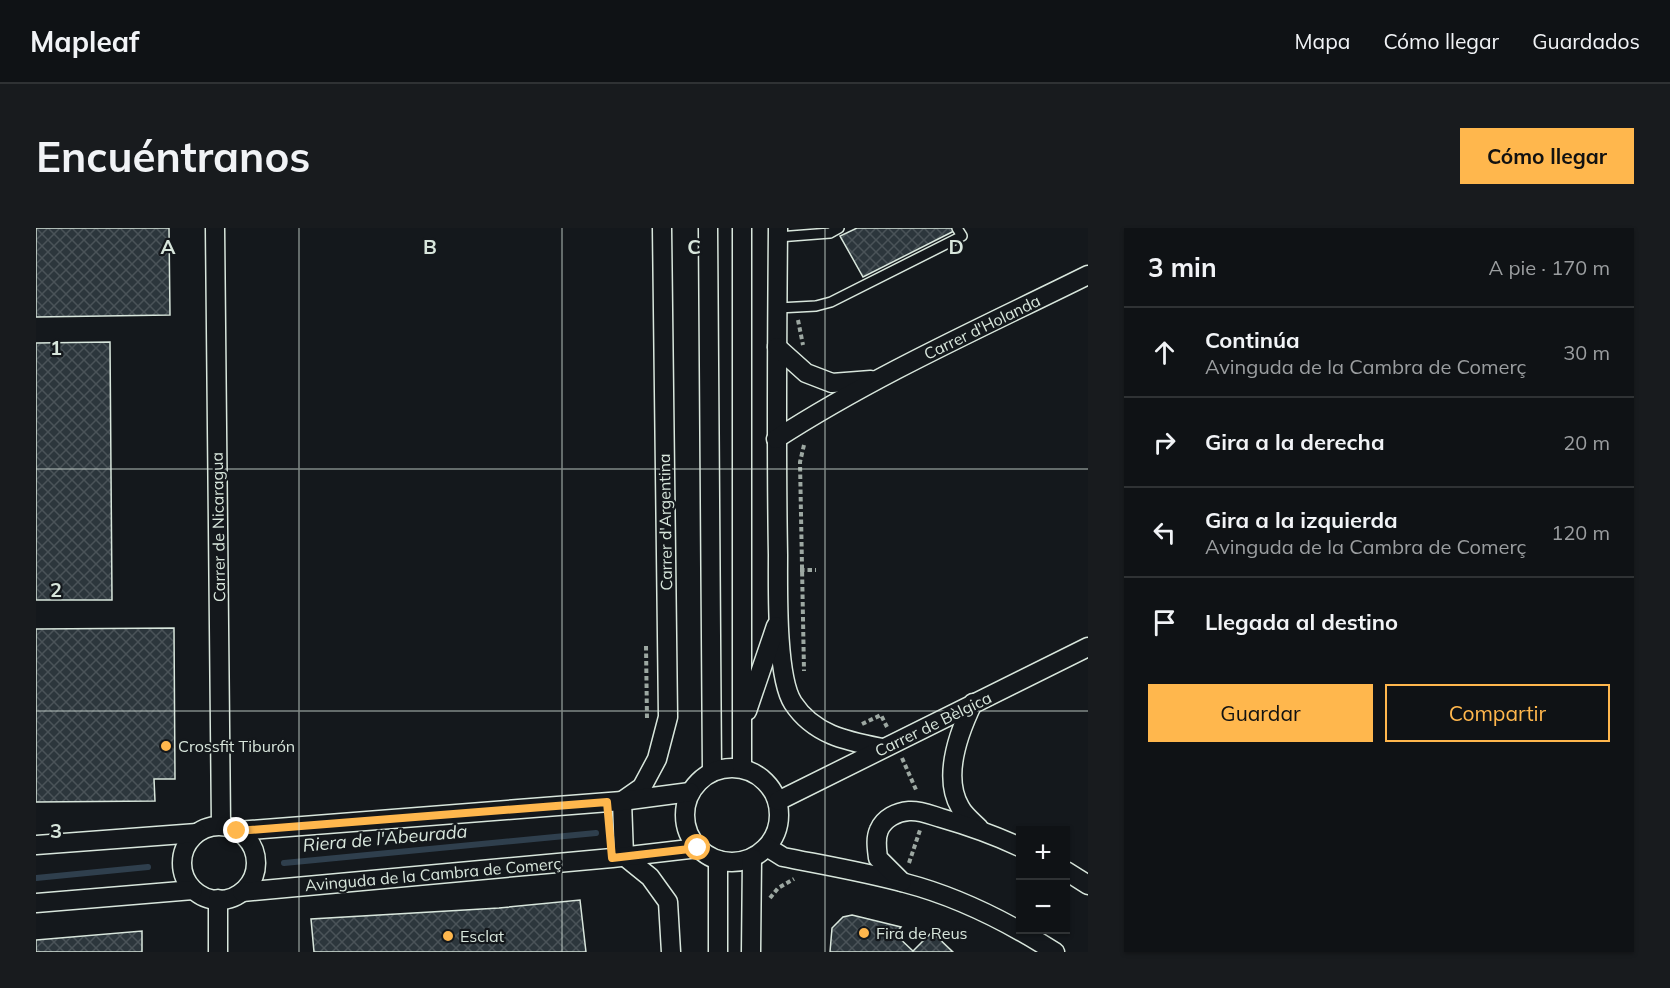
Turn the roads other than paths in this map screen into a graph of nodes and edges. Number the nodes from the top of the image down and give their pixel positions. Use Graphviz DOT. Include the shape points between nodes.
graph roads {
  1 [pos="215,228"];
  2 [pos="662,228"];
  3 [pos="708,228"];
  4 [pos="742,228"];
  5 [pos="839,228"];
  6 [pos="957,228"];
  7 [pos="778,232"];
  8 [pos="1088,275"];
  9 [pos="778,308"];
  10 [pos="777,347"];
  11 [pos="876,380"];
  12 [pos="776,439"];
  13 [pos="778,618"];
  14 [pos="1088,647"];
  15 [pos="973,703"];
  16 [pos="742,727"];
  17 [pos="882,748"];
  18 [pos="742,768"];
  19 [pos="712,772"];
  20 [pos="690,792"];
  21 [pos="622,801"];
  22 [pos="778,801"];
  23 [pos="229,828"];
  24 [pos="980,829"];
  25 [pos="197,833"];
  26 [pos="36,845"];
  27 [pos="1016,845"];
  28 [pos="767,847"];
  29 [pos="698,848"];
  30 [pos="624,856"];
  31 [pos="752,858"];
  32 [pos="718,860"];
  33 [pos="1070,873"];
  34 [pos="903,882"];
  35 [pos="1088,885"];
  36 [pos="193,890"];
  37 [pos="242,892"];
  38 [pos="218,899"];
  39 [pos="36,903"];
  40 [pos="218,952"];
  41 [pos="671,952"];
  42 [pos="718,952"];
  43 [pos="751,952"];
  44 [pos="1055,952"];
  1 -- 23 [label="street, Carrer de Nicaragua"];
  2 -- 21 [label="street, Carrer d'Argentina" via="668,717 657,759 642,788"];
  3 -- 19 [label="street"];
  4 -- 16 [label="street"];
  5 -- 7 [label="lane" via="830,232"];
  6 -- 9 [label="lane" via="962,236 831,302"];
  7 -- 9 [label="street"];
  8 -- 11 [label="street, Carrer d'Holanda"];
  9 -- 10 [label="street"];
  10 -- 11 [label="street, Carrer d'Holanda" via="806,373 832,383"];
  10 -- 12 [label="street"];
  11 -- 12 [label="street, Carrer d'Holanda"];
  12 -- 13 [label="street"];
  13 -- 16 [label="street"];
  13 -- 17 [label="street" via="784,677 791,701 819,730 839,739"];
  14 -- 15 [label="street, Carrer de Bèlgica"];
  15 -- 17 [label="street, Carrer de Bèlgica"];
  15 -- 24 [label="street" via="956,748 952,772 960,808"];
  16 -- 18 [label="street"];
  17 -- 22 [label="street, Carrer de Bèlgica"];
  18 -- 19 [label="street"];
  18 -- 22 [label="street" via="764,780"];
  19 -- 20 [label="street"];
  20 -- 21 [label="street"];
  20 -- 29 [label="street" via="685,811 687,831"];
  21 -- 23 [label="street"];
  21 -- 30 [label="street"];
  22 -- 28 [label="street" via="777,832"];
  23 -- 25 [label="street" via="209,827"];
  23 -- 37 [label="street" via="249,841 255,852 254,874"];
  24 -- 27 [label="street"];
  24 -- 34 [label="street" via="910,811 885,821 878,831 878,858"];
  25 -- 26 [label="street"];
  25 -- 36 [label="street" via="188,842 182,859"];
  28 -- 31 [label="street"];
  28 -- 34 [label="street" via="783,857"];
  29 -- 30 [label="street, Avinguda de la Cambra de Comerç"];
  29 -- 32 [label="street"];
  30 -- 37 [label="street, Avinguda de la Cambra de Comerç"];
  30 -- 41 [label="street" via="650,877 668,902"];
  31 -- 32 [label="street"];
  31 -- 43 [label="street"];
  32 -- 42 [label="street"];
  33 -- 35 [label="street"];
  34 -- 44 [label="street" via="984,911"];
  36 -- 38 [label="street"];
  36 -- 39 [label="street"];
  37 -- 38 [label="street"];
  38 -- 40 [label="street"];
}
